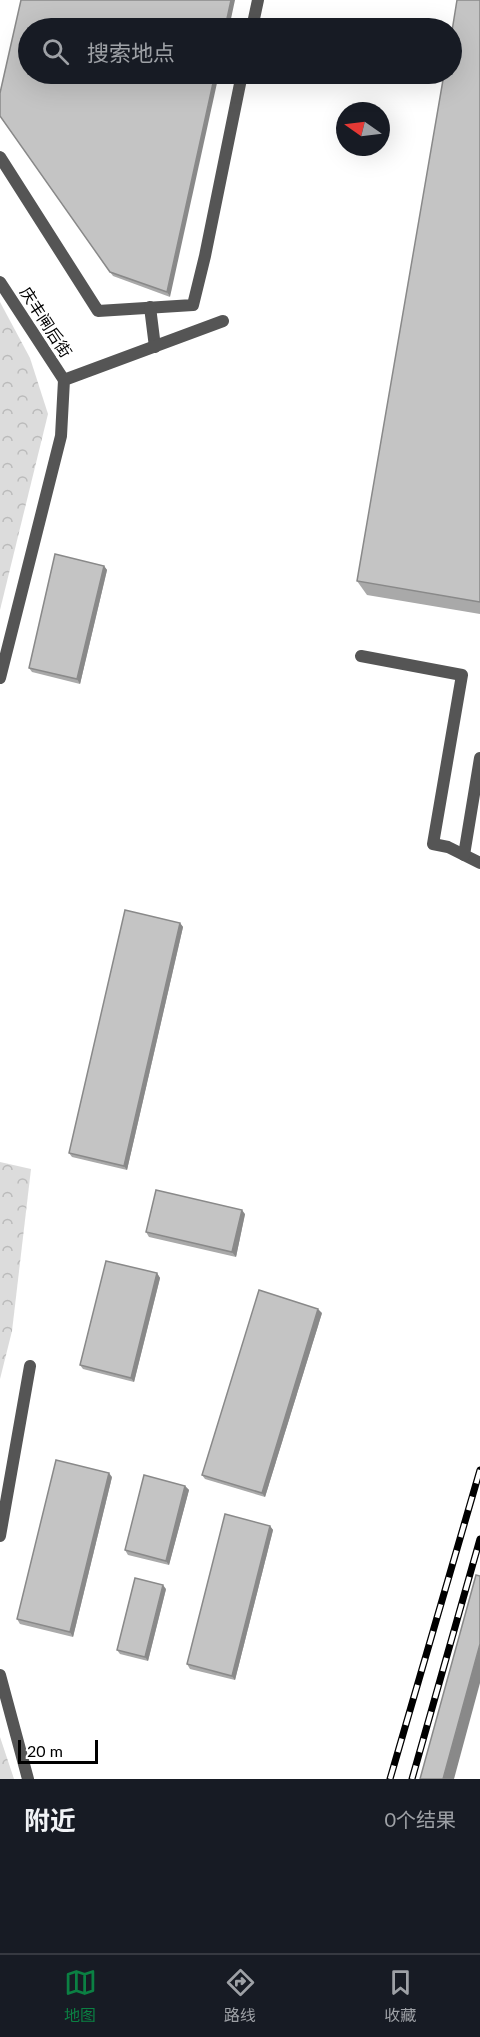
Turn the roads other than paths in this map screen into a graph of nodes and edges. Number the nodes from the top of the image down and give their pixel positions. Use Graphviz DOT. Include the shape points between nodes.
graph roads {
  1 [pos="258,0"];
  2 [pos="254,18"];
  3 [pos="240,84"];
  4 [pos="0,157"];
  5 [pos="0,282"];
  6 [pos="150,307"];
  7 [pos="223,321"];
  8 [pos="156,347"];
  9 [pos="64,380"];
  10 [pos="361,656"];
  11 [pos="0,678"];
  12 [pos="480,758"];
  13 [pos="464,855"];
  14 [pos="480,862"];
  15 [pos="30,1366"];
  16 [pos="0,1536"];
  17 [pos="0,1675"];
  18 [pos="28,1779"];
  1 -- 2 [label="street"];
  3 -- 6 [label="street" via="193,305"];
  4 -- 6 [label="street" via="98,311"];
  5 -- 9 [label="street, 庆丰闸后街"];
  6 -- 8 [label="street"];
  7 -- 8 [label="street"];
  8 -- 9 [label="street"];
  9 -- 11 [label="street" via="61,436"];
  10 -- 13 [label="street" via="462,675 433,844"];
  12 -- 13 [label="street"];
  13 -- 14 [label="street"];
  15 -- 16 [label="street"];
  17 -- 18 [label="street"];
}
